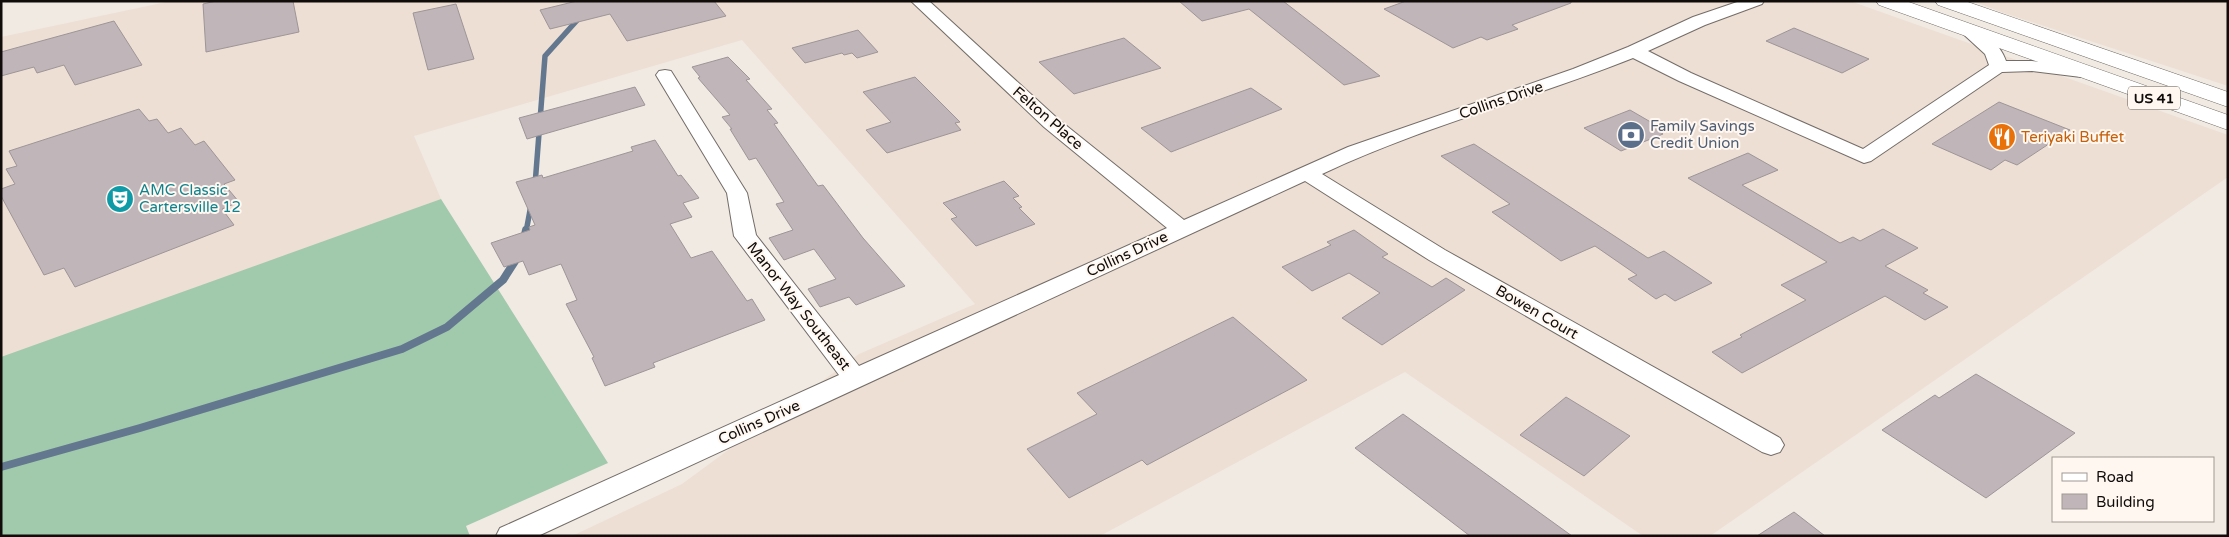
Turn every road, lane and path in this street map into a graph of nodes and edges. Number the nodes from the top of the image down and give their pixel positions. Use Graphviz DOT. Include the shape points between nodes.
graph roads {
  1 [pos="918,1"];
  2 [pos="1727,1"];
  3 [pos="1756,1"];
  4 [pos="1886,1"];
  5 [pos="1914,1"];
  6 [pos="1945,1"];
  7 [pos="1699,21"];
  8 [pos="1970,32"];
  9 [pos="1634,52"];
  10 [pos="1998,67"];
  11 [pos="2080,72"];
  12 [pos="665,75"];
  13 [pos="2228,100"];
  14 [pos="2228,109"];
  15 [pos="2228,123"];
  16 [pos="1306,173"];
  17 [pos="1182,229"];
  18 [pos="854,378"];
  19 [pos="1771,445"];
  20 [pos="510,536"];
  1 -- 17 [label="street, Felton Place" via="1051,123"];
  2 -- 7 [label="street"];
  3 -- 7 [label="street, Collins Drive"];
  4 -- 8 [label="main road, US 41"];
  5 -- 14 [label="main road"];
  6 -- 13 [label="main road, US 41"];
  7 -- 9 [label="street, Collins Drive"];
  8 -- 10 [label="street" via="1997,57"];
  8 -- 11 [label="main road, US 41"];
  9 -- 10 [label="street" via="1864,157"];
  9 -- 16 [label="street, Collins Drive" via="1355,152"];
  10 -- 11 [label="street" via="2038,66"];
  11 -- 15 [label="main road, US 41"];
  12 -- 18 [label="street, Manor Way Southeast" via="737,193 745,236"];
  16 -- 17 [label="street, Collins Drive"];
  16 -- 19 [label="street, Bowen Court" via="1437,255"];
  17 -- 18 [label="street, Collins Drive"];
  18 -- 20 [label="street, Collins Drive"];
}
